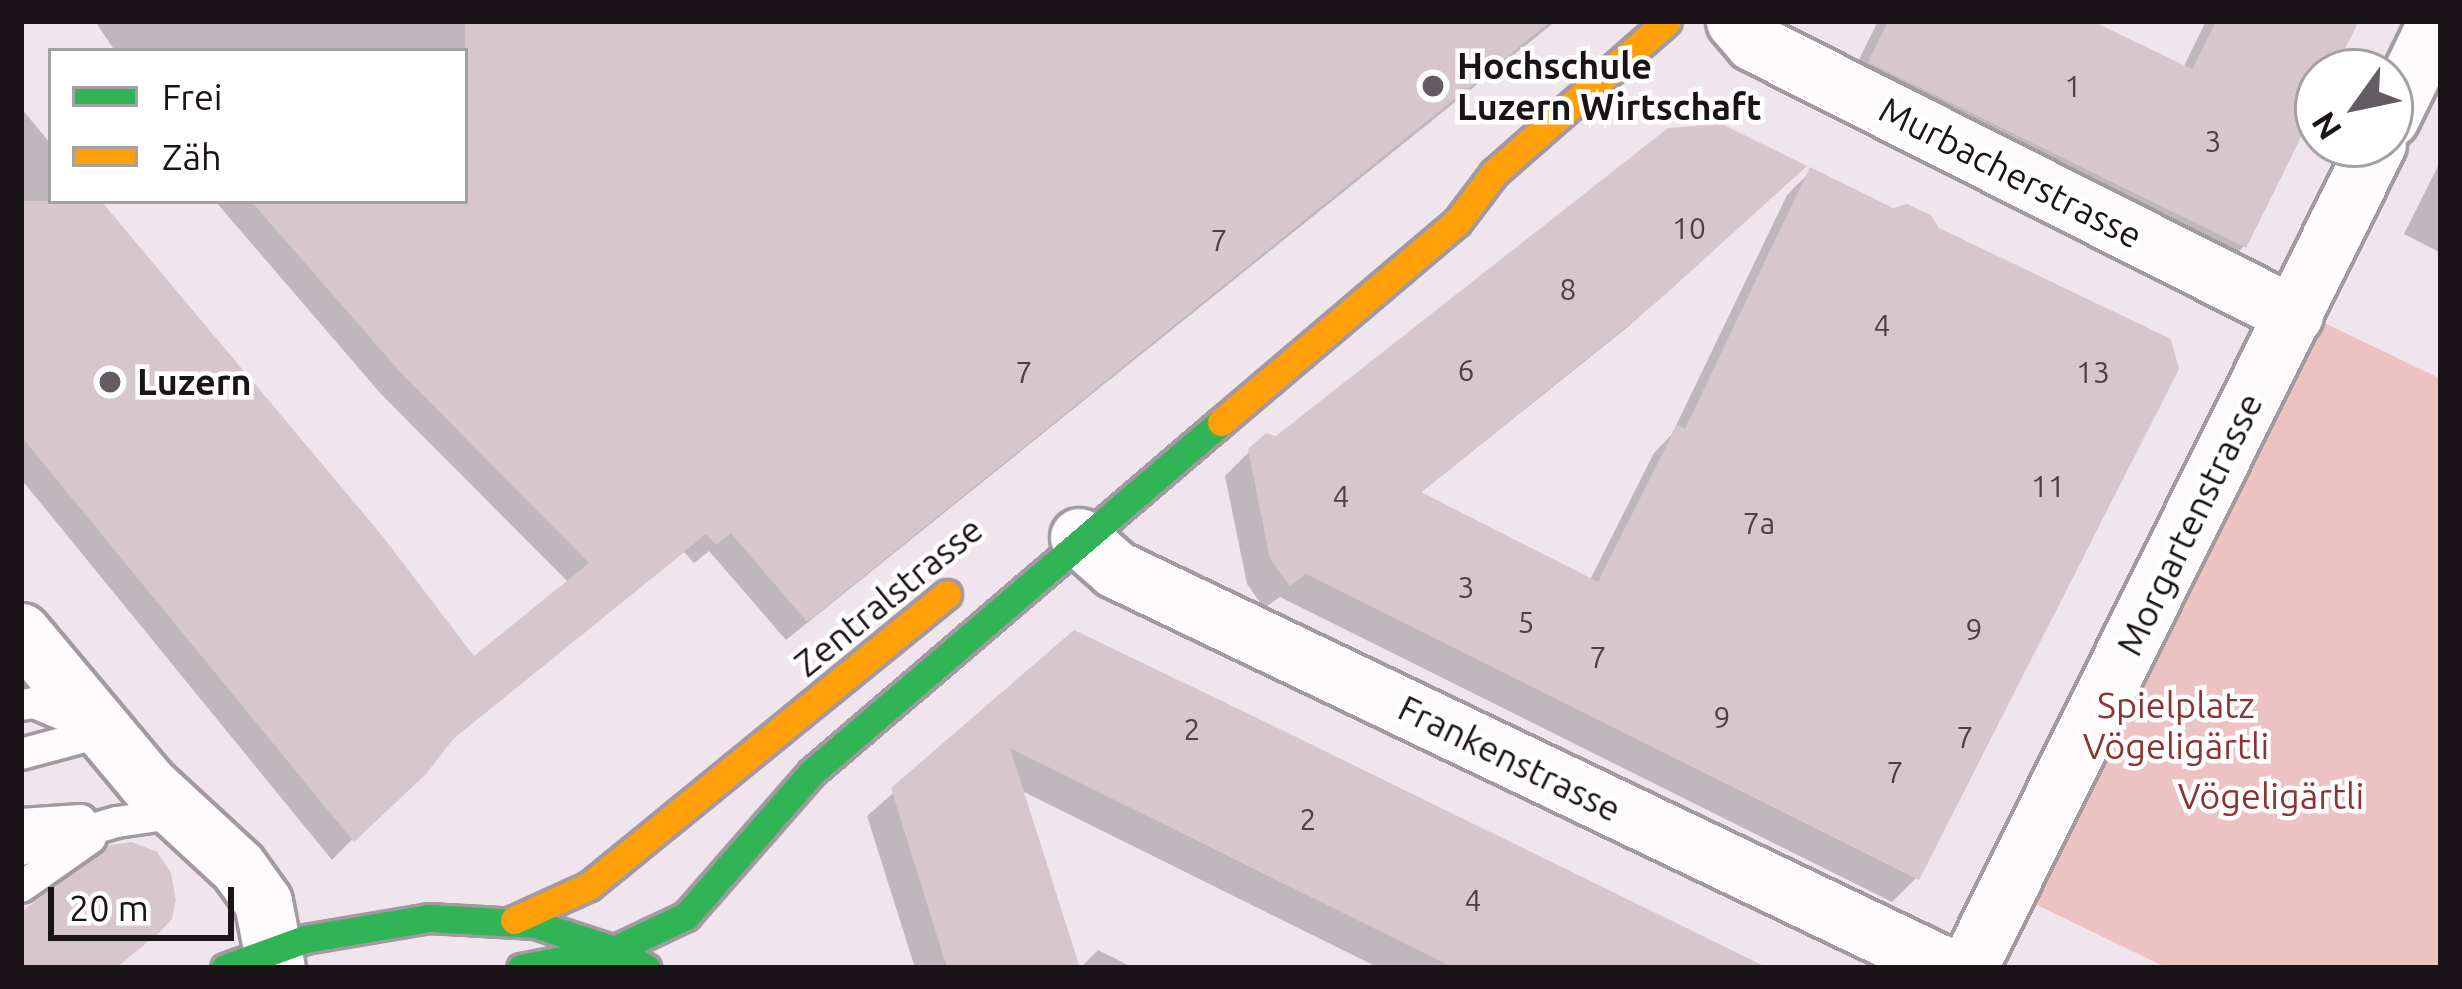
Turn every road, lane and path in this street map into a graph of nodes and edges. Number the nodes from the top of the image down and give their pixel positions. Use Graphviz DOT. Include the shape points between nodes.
graph roads {
  1 [pos="1667,21"];
  2 [pos="1735,21"];
  3 [pos="2437,21"];
  4 [pos="2414,68"];
  5 [pos="2365,168"];
  6 [pos="1493,172"];
  7 [pos="1456,185"];
  8 [pos="2294,315"];
  9 [pos="1079,537"];
  10 [pos="974,572"];
  11 [pos="21,632"];
  12 [pos="21,705"];
  13 [pos="104,731"];
  14 [pos="21,754"];
  15 [pos="178,813"];
  16 [pos="117,822"];
  17 [pos="21,824"];
  18 [pos="21,850"];
  19 [pos="22,885"];
  20 [pos="514,920"];
  21 [pos="614,950"];
  22 [pos="258,962"];
  23 [pos="521,968"];
  24 [pos="646,968"];
  25 [pos="1949,968"];
  26 [pos="1968,968"];
  1 -- 6 [label="main road"];
  2 -- 8 [label="street, Murbacherstrasse" via="1753,42"];
  3 -- 4 [label="street"];
  5 -- 8 [label="street, Morgartenstrasse"];
  6 -- 7 [label="main road"];
  6 -- 9 [label="main road" via="1457,222"];
  8 -- 26 [label="street, Morgartenstrasse"];
  9 -- 21 [label="main road" via="811,773 686,916"];
  9 -- 25 [label="street, Frankenstrasse" via="1114,569"];
  10 -- 20 [label="main road, Zentralstrasse" via="590,886"];
  11 -- 13 [label="street"];
  12 -- 13 [label="lane"];
  13 -- 14 [label="lane"];
  13 -- 15 [label="street"];
  15 -- 16 [label="lane"];
  15 -- 22 [label="street" via="238,867 263,902"];
  16 -- 17 [label="lane"];
  16 -- 18 [label="lane"];
  16 -- 19 [label="lane"];
  20 -- 21 [label="main road"];
  20 -- 22 [label="main road, Zentralstrasse" via="378,922"];
  21 -- 23 [label="main road"];
  21 -- 24 [label="main road"];
}
